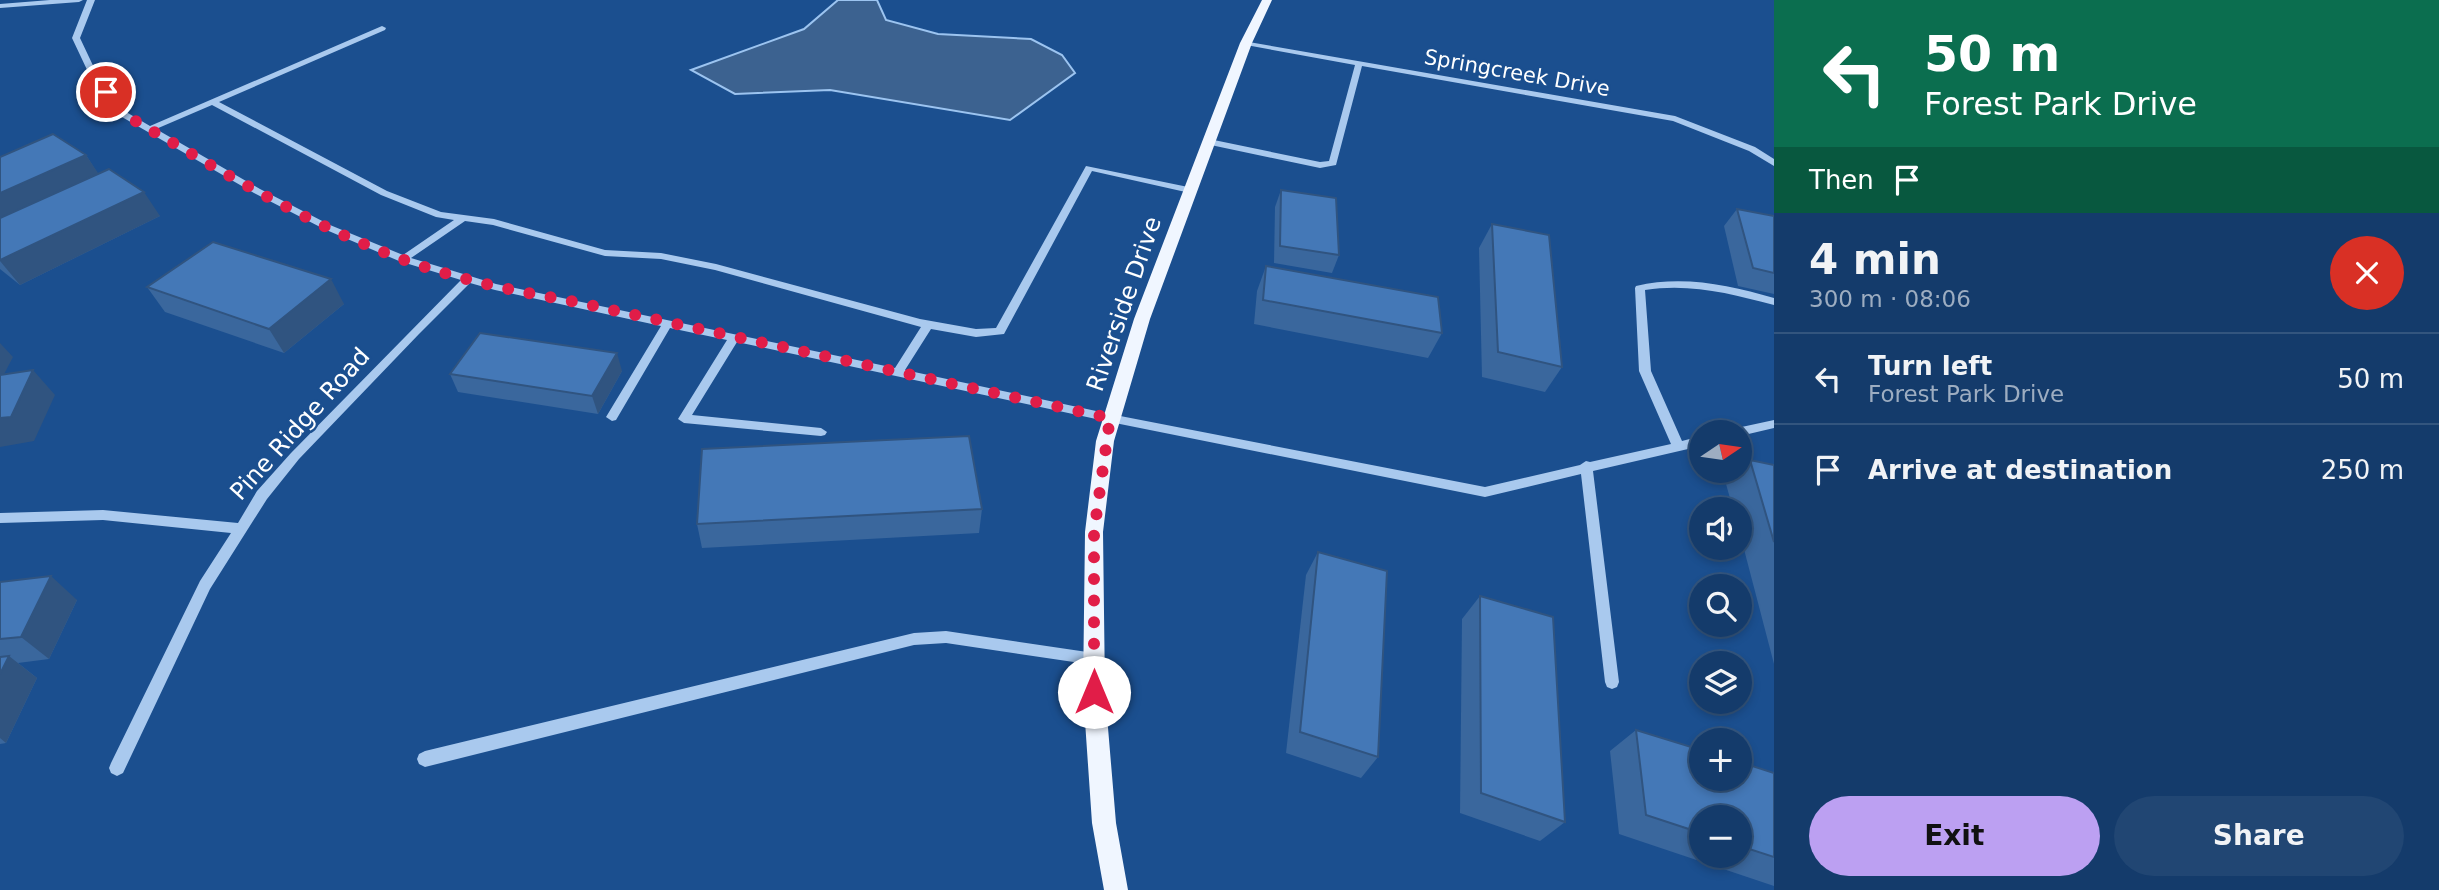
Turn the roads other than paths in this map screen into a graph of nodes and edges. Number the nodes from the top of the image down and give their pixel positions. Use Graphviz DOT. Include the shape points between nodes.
graph roads {
  1 [pos="79,0"];
  2 [pos="91,0"];
  3 [pos="1267,0"];
  4 [pos="0,6"];
  5 [pos="382,28"];
  6 [pos="1246,43"];
  7 [pos="1359,63"];
  8 [pos="212,102"];
  9 [pos="149,129"];
  10 [pos="1209,142"];
  11 [pos="1774,163"];
  12 [pos="1190,190"];
  13 [pos="463,218"];
  14 [pos="403,259"];
  15 [pos="468,279"];
  16 [pos="1774,302"];
  17 [pos="668,323"];
  18 [pos="928,325"];
  19 [pos="735,337"];
  20 [pos="898,372"];
  21 [pos="612,417"];
  22 [pos="1110,418"];
  23 [pos="1774,424"];
  24 [pos="1752,429"];
  25 [pos="821,432"];
  26 [pos="1689,444"];
  27 [pos="1678,446"];
  28 [pos="1586,466"];
  29 [pos="0,518"];
  30 [pos="239,528"];
  31 [pos="1094,659"];
  32 [pos="1612,682"];
  33 [pos="425,759"];
  34 [pos="117,768"];
  35 [pos="1116,890"];
  1 -- 4 [label="street"];
  2 -- 9 [label="street" via="76,38 118,111"];
  3 -- 6 [label="main road, Riverside Drive"];
  5 -- 8 [label="street"];
  6 -- 7 [label="street, Springcreek Drive"];
  6 -- 10 [label="main road, Riverside Drive"];
  7 -- 10 [label="street" via="1333,163 1320,165"];
  7 -- 11 [label="street, Springcreek Drive" via="1675,118 1752,149"];
  8 -- 9 [label="street"];
  8 -- 13 [label="street" via="384,193 439,215"];
  9 -- 14 [label="street" via="327,227"];
  10 -- 12 [label="main road, Riverside Drive"];
  12 -- 18 [label="street" via="1089,168 1000,331 976,333"];
  12 -- 22 [label="main road, Riverside Drive"];
  13 -- 14 [label="lane"];
  13 -- 18 [label="street" via="494,222 605,253 661,256 716,267"];
  14 -- 15 [label="street"];
  15 -- 17 [label="street"];
  15 -- 30 [label="street, Pine Ridge Road" via="295,456"];
  16 -- 27 [label="street" via="1715,285 1669,282 1640,288 1645,371"];
  17 -- 19 [label="street"];
  17 -- 21 [label="street"];
  18 -- 20 [label="street"];
  19 -- 20 [label="street"];
  19 -- 25 [label="street" via="684,419"];
  20 -- 22 [label="street"];
  22 -- 28 [label="street" via="1485,492"];
  22 -- 31 [label="main road, Riverside Drive" via="1094,532"];
  23 -- 24 [label="street"];
  26 -- 27 [label="street"];
  27 -- 28 [label="street"];
  28 -- 32 [label="street"];
  29 -- 30 [label="street" via="103,515"];
  30 -- 34 [label="street, Pine Ridge Road" via="205,584"];
  31 -- 33 [label="street" via="946,637 914,639"];
  31 -- 35 [label="main road, Riverside Drive" via="1104,823"];
}
